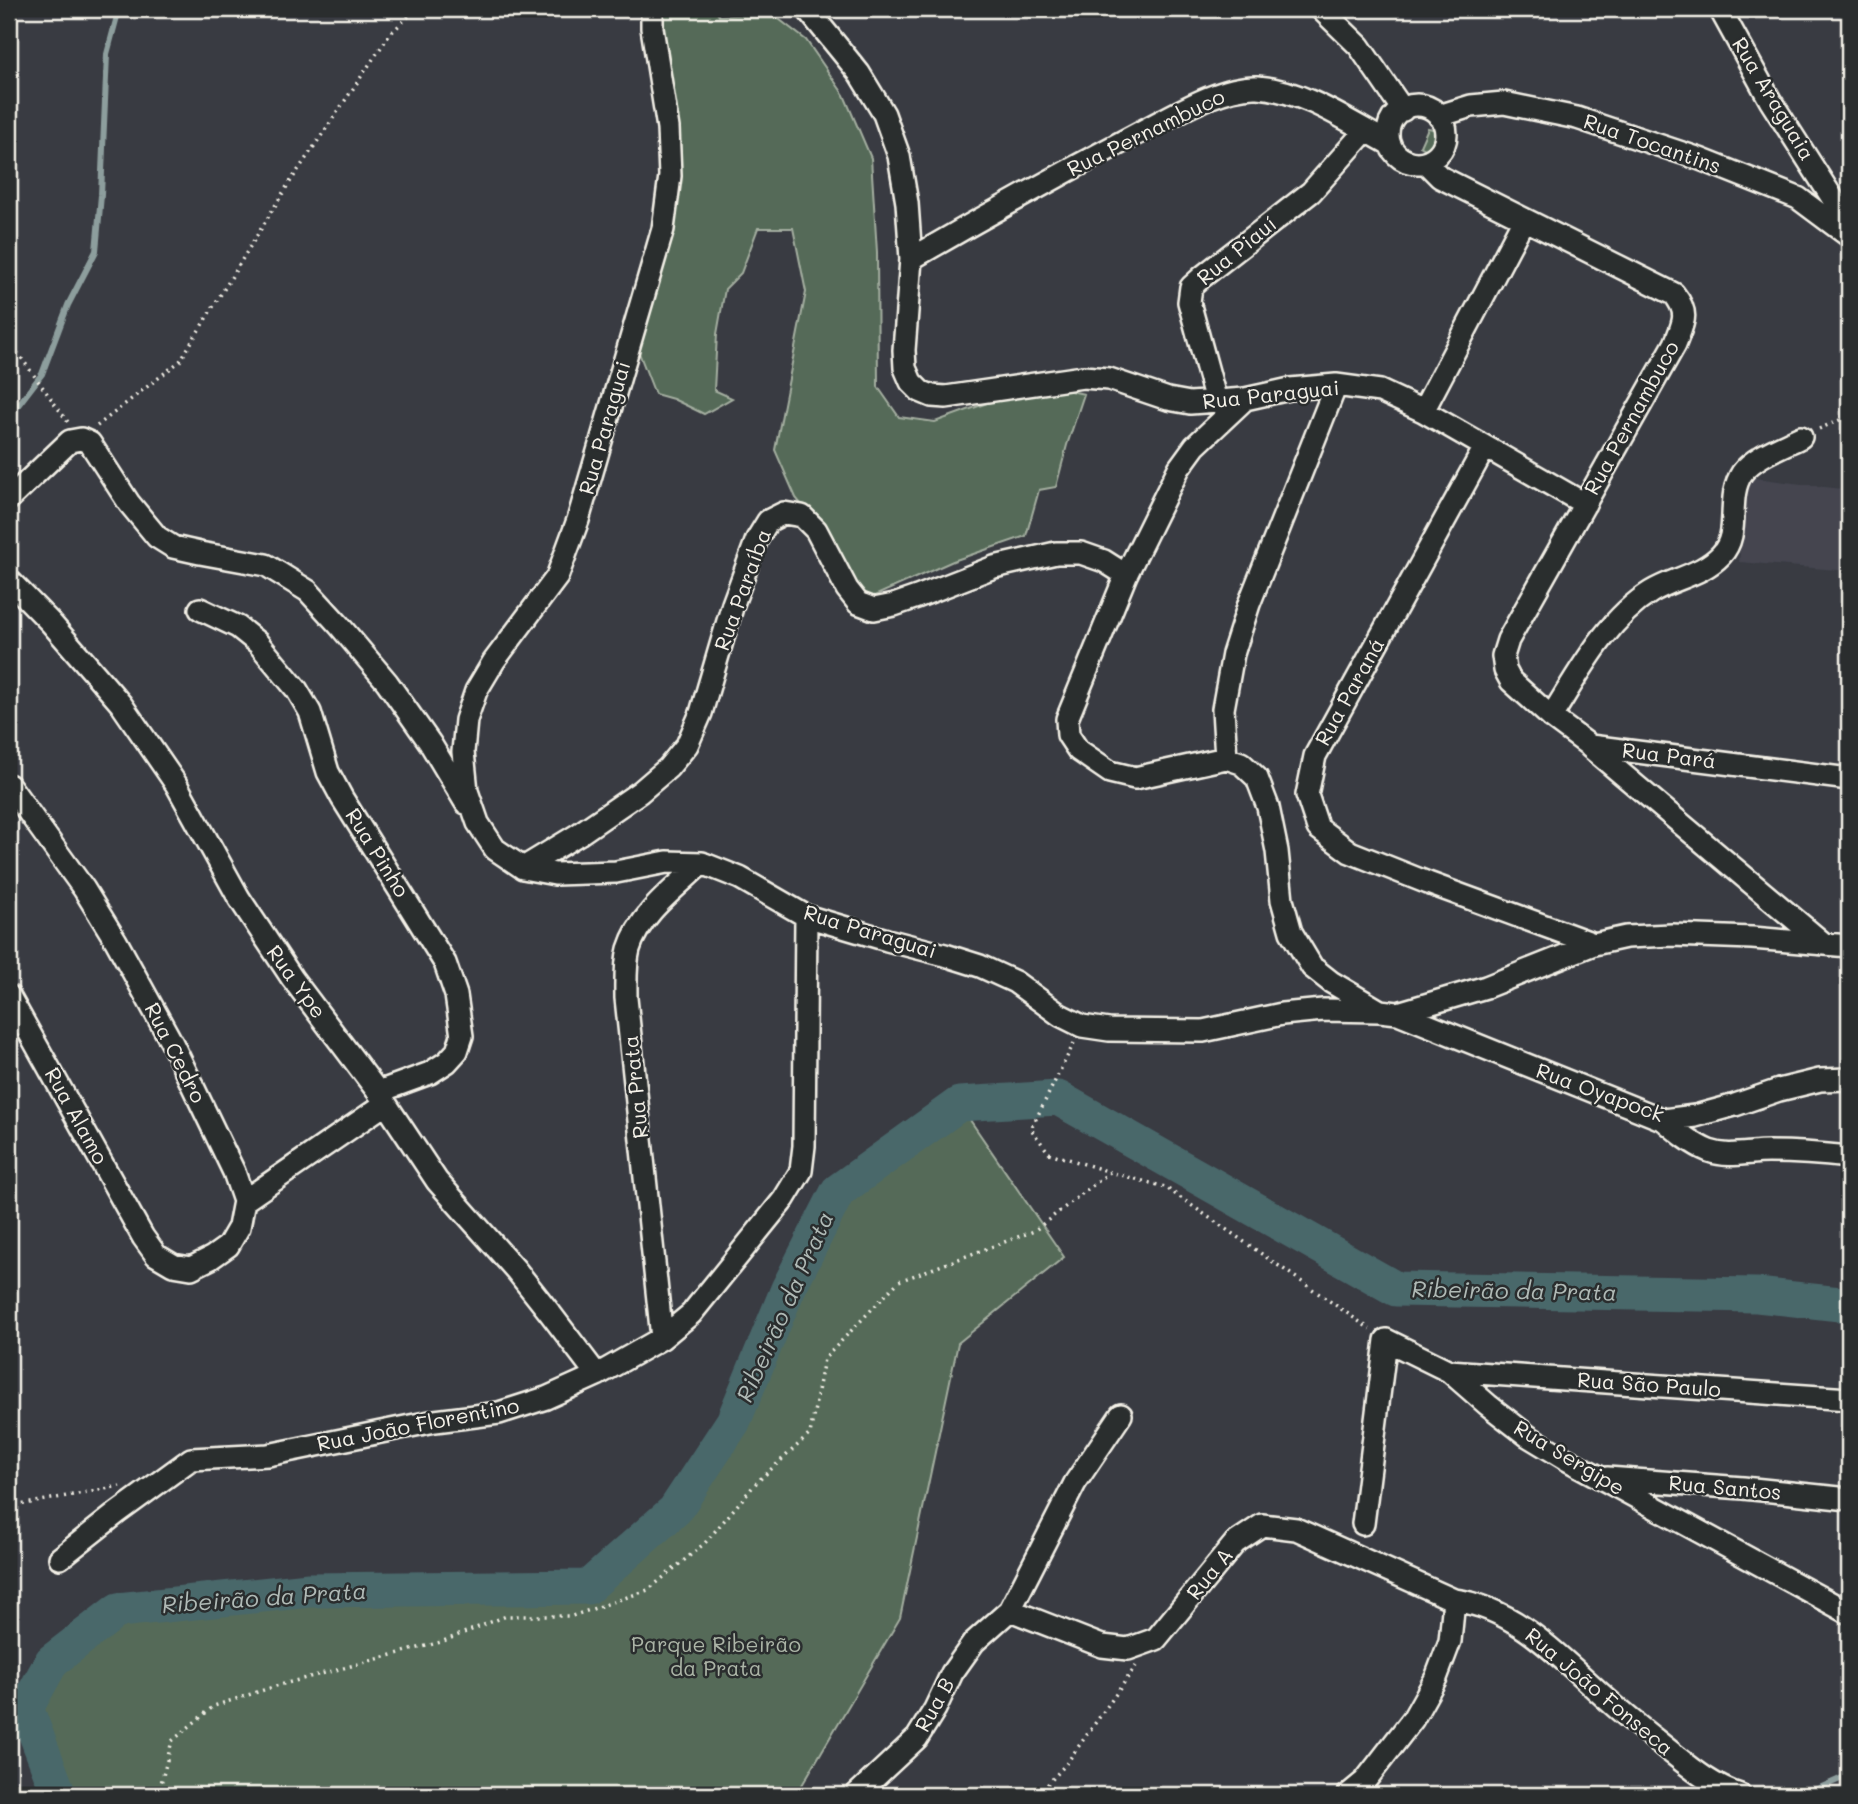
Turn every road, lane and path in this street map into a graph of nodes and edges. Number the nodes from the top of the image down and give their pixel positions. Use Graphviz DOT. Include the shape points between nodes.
graph roads {
  1 [pos="416,9"];
  2 [pos="652,9"];
  3 [pos="807,9"];
  4 [pos="1321,9"];
  5 [pos="1720,9"];
  6 [pos="1403,110"];
  7 [pos="1439,116"];
  8 [pos="1365,131"];
  9 [pos="1390,144"];
  10 [pos="1425,162"];
  11 [pos="1524,219"];
  12 [pos="1849,224"];
  13 [pos="1849,236"];
  14 [pos="911,259"];
  15 [pos="9,341"];
  16 [pos="1336,386"];
  17 [pos="1245,399"];
  18 [pos="1216,401"];
  19 [pos="1423,411"];
  20 [pos="1849,416"];
  21 [pos="1801,437"];
  22 [pos="81,439"];
  23 [pos="1485,447"];
  24 [pos="9,499"];
  25 [pos="1585,504"];
  26 [pos="1126,575"];
  27 [pos="9,580"];
  28 [pos="200,609"];
  29 [pos="1511,681"];
  30 [pos="1551,717"];
  31 [pos="1590,746"];
  32 [pos="1226,758"];
  33 [pos="1849,779"];
  34 [pos="9,785"];
  35 [pos="478,823"];
  36 [pos="702,863"];
  37 [pos="523,868"];
  38 [pos="806,916"];
  39 [pos="1594,944"];
  40 [pos="1824,944"];
  41 [pos="1849,946"];
  42 [pos="9,996"];
  43 [pos="1389,1012"];
  44 [pos="1063,1064"];
  45 [pos="1849,1079"];
  46 [pos="381,1098"];
  47 [pos="1664,1120"];
  48 [pos="1849,1157"];
  49 [pos="1110,1172"];
  50 [pos="244,1201"];
  51 [pos="662,1338"];
  52 [pos="1386,1340"];
  53 [pos="1449,1371"];
  54 [pos="597,1376"];
  55 [pos="1849,1399"];
  56 [pos="1121,1415"];
  57 [pos="1600,1478"];
  58 [pos="122,1485"];
  59 [pos="1849,1499"];
  60 [pos="9,1507"];
  61 [pos="1363,1524"];
  62 [pos="60,1558"];
  63 [pos="1454,1600"];
  64 [pos="1010,1610"];
  65 [pos="1849,1613"];
  66 [pos="1156,1639"];
  67 [pos="158,1795"];
  68 [pos="856,1795"];
  69 [pos="1038,1795"];
  70 [pos="1348,1795"];
  71 [pos="1740,1795"];
  1 -- 22 [label="path" via="390,34 286,188 180,361"];
  2 -- 35 [label="street, Rua Paraguai" via="668,128 670,176 663,229 582,508 557,577 494,661 466,720 467,791"];
  3 -- 14 [label="street, Rua Paraguai" via="859,73 884,114 899,156"];
  4 -- 6 [label="street" via="1359,46"];
  5 -- 12 [label="street, Rua Araguaia" via="1770,100"];
  6 -- 7 [label="street" via="1422,106"];
  6 -- 9 [label="street" via="1390,124"];
  7 -- 10 [label="street" via="1446,138 1439,153"];
  7 -- 13 [label="street, Rua Tocantins" via="1471,106 1504,103 1577,118 1798,198"];
  8 -- 9 [label="street, Rua Pernambuco"];
  8 -- 14 [label="street, Rua Pernambuco" via="1276,89 1255,87 1215,94 1043,183"];
  8 -- 18 [label="street, Rua Piauí" via="1311,192 1191,287 1189,302"];
  9 -- 10 [label="street" via="1400,158"];
  10 -- 11 [label="street, Rua Pernambuco" via="1440,177"];
  11 -- 19 [label="street"];
  11 -- 25 [label="street, Rua Pernambuco" via="1674,294 1682,304 1685,319 1675,344"];
  14 -- 18 [label="street, Rua Paraguai" via="905,368 911,382 932,397 1083,377 1109,379 1190,403"];
  15 -- 22 [label="path"];
  16 -- 17 [label="street, Rua Paraguai" via="1290,389"];
  16 -- 19 [label="street, Rua Paraguai" via="1380,391"];
  16 -- 32 [label="street" via="1233,654 1223,709"];
  17 -- 18 [label="street, Rua Paraguai"];
  17 -- 26 [label="street" via="1195,446 1179,468"];
  19 -- 23 [label="street, Rua Paraguai"];
  20 -- 21 [label="path"];
  21 -- 30 [label="street" via="1762,456 1743,472 1734,492 1732,534 1724,552 1710,565 1653,591 1626,611"];
  22 -- 24 [label="street" via="70,441"];
  22 -- 35 [label="street" via="97,451 129,503 157,537 200,554 266,565 308,591 387,682"];
  23 -- 25 [label="street, Rua Paraguai"];
  23 -- 39 [label="street, Rua Paraná" via="1315,756 1307,795 1318,828 1350,852"];
  25 -- 29 [label="street, Rua Pernambuco" via="1508,640 1503,656"];
  26 -- 32 [label="street" via="1067,719 1068,735 1078,750 1110,772 1135,778"];
  26 -- 37 [label="street, Rua Paraíba" via="1081,553 1056,553 994,567 874,609 858,603 847,589 816,530 802,516 785,513 768,521 733,604 687,745 640,792"];
  27 -- 46 [label="street, Rua Ype" via="121,704 176,785 239,898"];
  28 -- 46 [label="street, Rua Pinho" via="238,627 258,643 297,690 310,712 328,772 342,798 445,963 462,1036 457,1051 430,1073"];
  29 -- 30 [label="street, Rua Pará"];
  30 -- 31 [label="street, Rua Pará"];
  31 -- 33 [label="street, Rua Pará"];
  31 -- 40 [label="street"];
  32 -- 43 [label="street" via="1241,763 1256,778 1268,807 1282,900 1291,932 1312,967"];
  34 -- 50 [label="street, Rua Cedro" via="117,941 172,1044"];
  35 -- 37 [label="street, Rua Paraguai" via="495,849"];
  36 -- 37 [label="street, Rua Paraguai" via="667,862 616,872 555,874"];
  36 -- 38 [label="street, Rua Paraguai" via="740,878"];
  36 -- 51 [label="street, Rua Prata" via="636,932 626,972"];
  38 -- 43 [label="street, Rua Paraguai" via="980,966 1015,982 1082,1026 1203,1031 1282,1014"];
  38 -- 51 [label="street, Rua João Florentino" via="801,1171 784,1199 691,1314"];
  39 -- 40 [label="street" via="1672,935"];
  39 -- 43 [label="street" via="1486,986"];
  40 -- 41 [label="street"];
  42 -- 50 [label="street, Rua Alamo" via="156,1255 191,1268 211,1258 228,1246 239,1227"];
  43 -- 47 [label="street, Rua Oyapock"];
  44 -- 49 [label="path" via="1031,1129 1049,1153"];
  45 -- 47 [label="street, Rua Oyapock" via="1820,1080 1695,1116"];
  46 -- 50 [label="street, Rua Pinho"];
  46 -- 54 [label="street, Rua Ype" via="438,1181"];
  47 -- 48 [label="street" via="1695,1145 1712,1152"];
  49 -- 52 [label="path" via="1165,1187"];
  49 -- 67 [label="path" via="1034,1231 899,1281 824,1359 810,1434 757,1482 705,1543 648,1590 572,1616 506,1616 441,1642 214,1706 172,1741"];
  51 -- 54 [label="street, Rua João Florentino"];
  52 -- 53 [label="street, Rua Sergipe"];
  52 -- 61 [label="street"];
  53 -- 55 [label="street, Rua São Paulo"];
  53 -- 57 [label="street, Rua Sergipe" via="1528,1436"];
  54 -- 62 [label="street, Rua João Florentino" via="499,1413 435,1420 268,1455 191,1459"];
  56 -- 64 [label="street" via="1075,1483"];
  57 -- 59 [label="street, Rua Santos"];
  57 -- 65 [label="street, Rua Sergipe"];
  58 -- 60 [label="path"];
  63 -- 66 [label="street, Rua A" via="1296,1529 1262,1525 1235,1543"];
  63 -- 70 [label="street" via="1450,1641 1436,1678 1413,1718 1365,1781"];
  63 -- 71 [label="street, Rua João Fonseca" via="1496,1612 1530,1633 1695,1771"];
  64 -- 66 [label="street" via="1102,1646 1128,1649"];
  64 -- 68 [label="street, Rua B" via="974,1642 917,1738"];
  66 -- 69 [label="path"];
}
